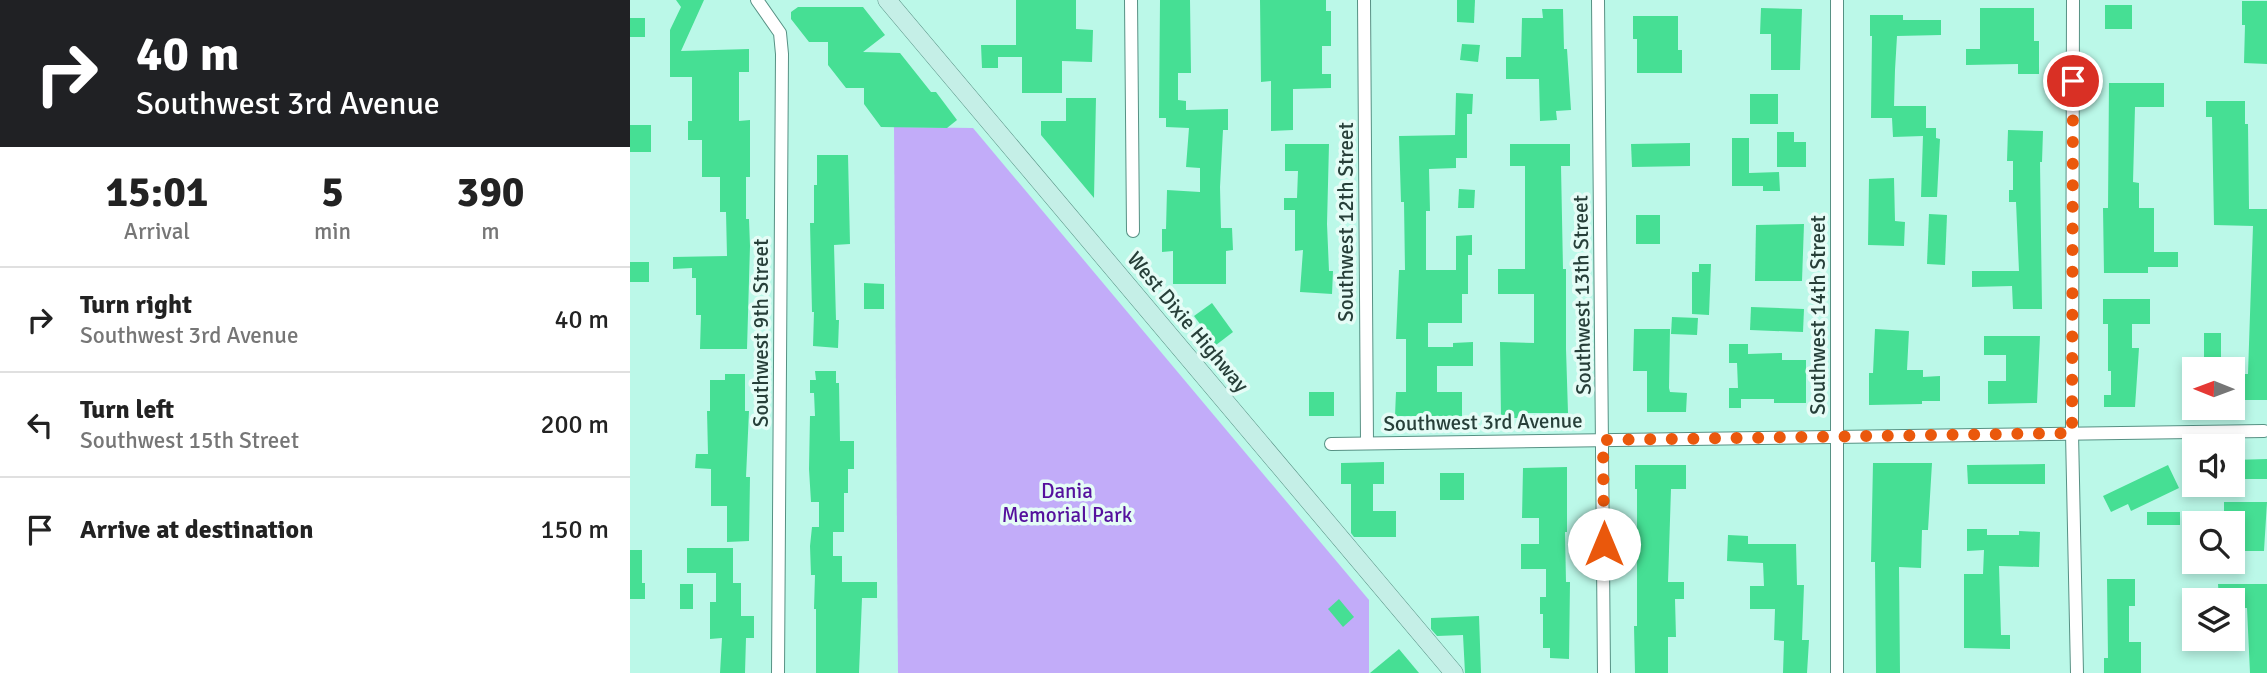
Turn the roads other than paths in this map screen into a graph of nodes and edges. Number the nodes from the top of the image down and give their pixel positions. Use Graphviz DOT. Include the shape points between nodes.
graph roads {
  1 [pos="757,0"];
  2 [pos="887,0"];
  3 [pos="1131,0"];
  4 [pos="1364,0"];
  5 [pos="1598,0"];
  6 [pos="1837,0"];
  7 [pos="2073,0"];
  8 [pos="901,8"];
  9 [pos="1133,231"];
  10 [pos="2264,430"];
  11 [pos="2072,433"];
  12 [pos="1837,437"];
  13 [pos="1603,440"];
  14 [pos="1331,443"];
  15 [pos="1367,443"];
  16 [pos="778,673"];
  17 [pos="1454,673"];
  18 [pos="1604,673"];
  19 [pos="1837,673"];
  20 [pos="2077,673"];
  1 -- 16 [label="street, Southwest 9th Street" via="780,33 782,54"];
  2 -- 8 [label="main road, West Dixie Highway"];
  3 -- 9 [label="street"];
  4 -- 15 [label="street, Southwest 12th Street"];
  5 -- 13 [label="street, Southwest 13th Street"];
  6 -- 12 [label="street, Southwest 14th Street"];
  7 -- 11 [label="street"];
  8 -- 17 [label="main road, West Dixie Highway"];
  10 -- 11 [label="street, Southwest 3rd Avenue"];
  11 -- 12 [label="street, Southwest 3rd Avenue"];
  11 -- 20 [label="street"];
  12 -- 13 [label="street, Southwest 3rd Avenue"];
  12 -- 19 [label="street, Southwest 14th Street"];
  13 -- 15 [label="street, Southwest 3rd Avenue"];
  13 -- 18 [label="street, Southwest 13th Street"];
  14 -- 15 [label="street, Southwest 3rd Avenue"];
}
